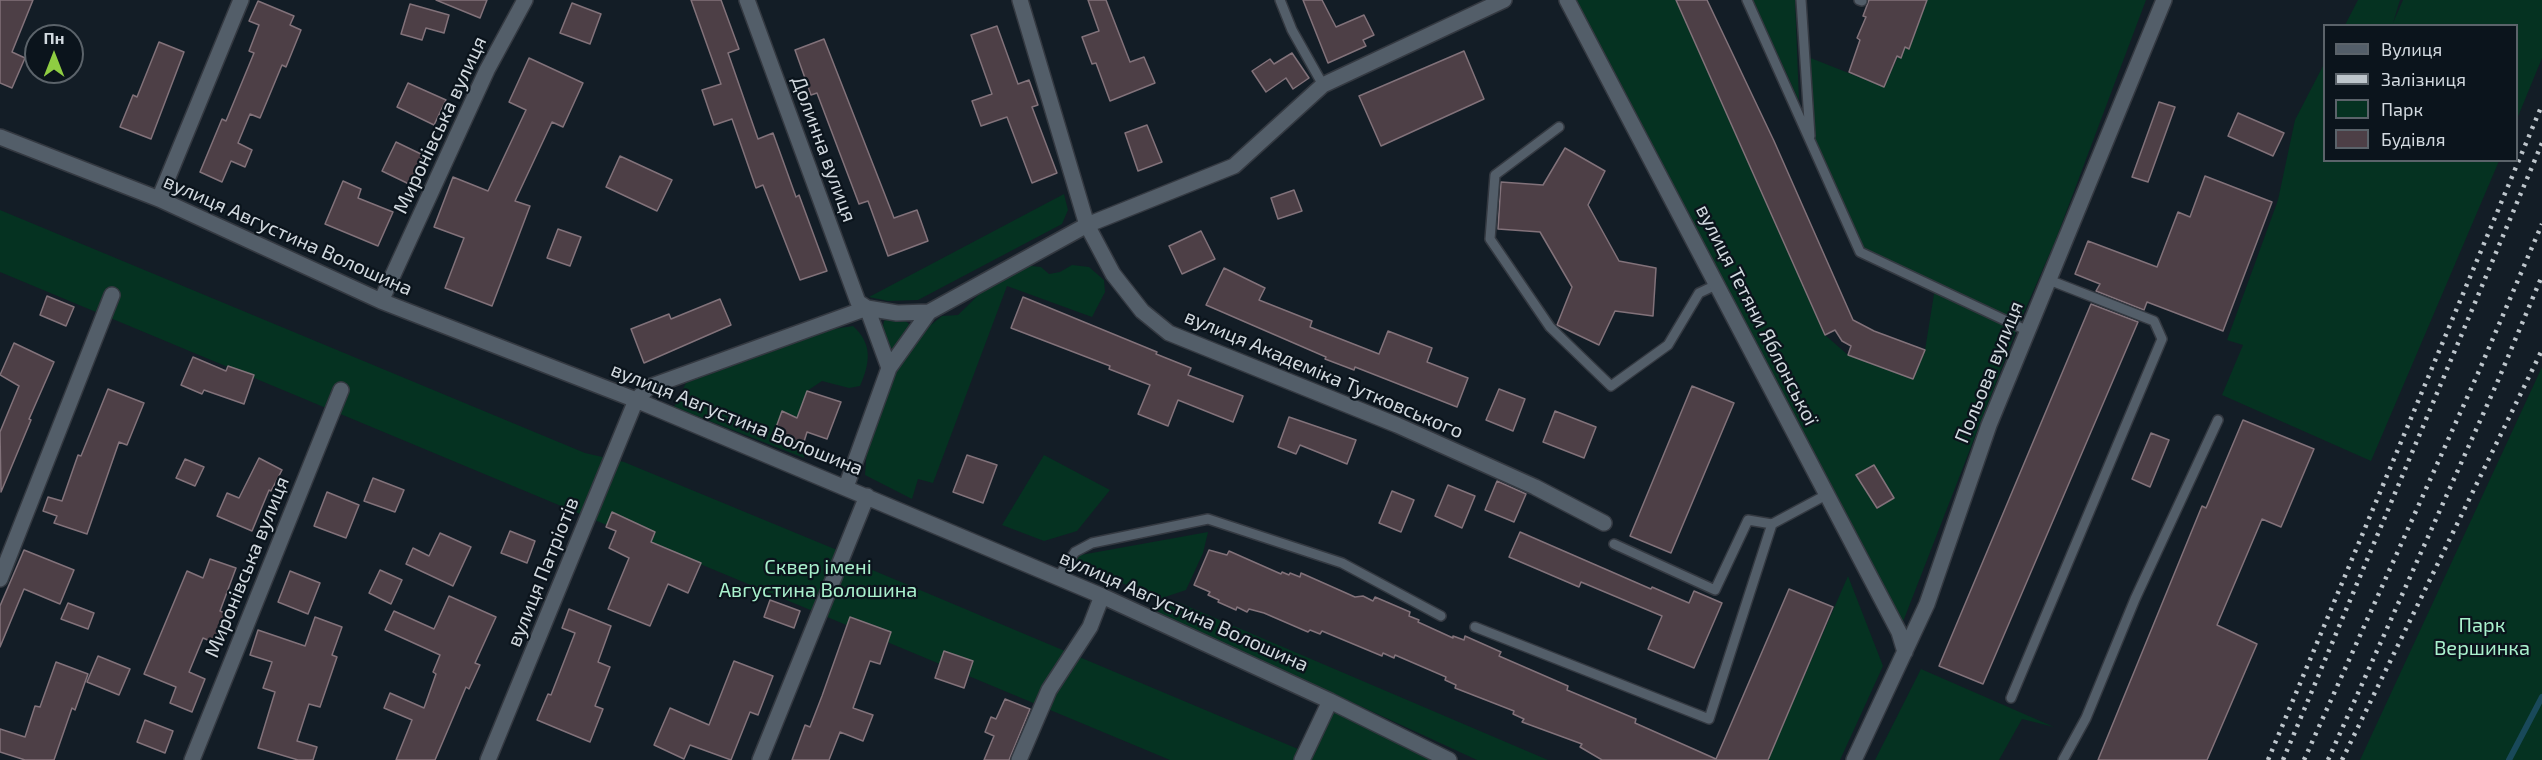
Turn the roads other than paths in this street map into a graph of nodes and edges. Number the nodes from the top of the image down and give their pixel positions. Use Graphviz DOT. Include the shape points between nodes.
graph roads {
  1 [pos="241,0"];
  2 [pos="525,0"];
  3 [pos="747,0"];
  4 [pos="1020,0"];
  5 [pos="1280,0"];
  6 [pos="1504,0"];
  7 [pos="1566,0"];
  8 [pos="1747,0"];
  9 [pos="1801,0"];
  10 [pos="2164,0"];
  11 [pos="1323,85"];
  12 [pos="1559,127"];
  13 [pos="0,137"];
  14 [pos="1811,144"];
  15 [pos="159,199"];
  16 [pos="1088,225"];
  17 [pos="2049,280"];
  18 [pos="1718,284"];
  19 [pos="112,295"];
  20 [pos="381,301"];
  21 [pos="867,308"];
  22 [pos="929,312"];
  23 [pos="2028,331"];
  24 [pos="889,368"];
  25 [pos="341,390"];
  26 [pos="636,400"];
  27 [pos="2218,420"];
  28 [pos="846,487"];
  29 [pos="1826,495"];
  30 [pos="867,496"];
  31 [pos="1604,523"];
  32 [pos="1772,524"];
  33 [pos="1614,544"];
  34 [pos="1058,577"];
  35 [pos="0,579"];
  36 [pos="1102,596"];
  37 [pos="1441,616"];
  38 [pos="1475,627"];
  39 [pos="1905,651"];
  40 [pos="2011,698"];
  41 [pos="1330,701"];
  42 [pos="192,760"];
  43 [pos="488,760"];
  44 [pos="760,760"];
  45 [pos="1019,760"];
  46 [pos="1302,760"];
  47 [pos="1449,760"];
  48 [pos="1854,760"];
  49 [pos="2063,760"];
  1 -- 15 [label="street"];
  2 -- 20 [label="street, Миронівська вулиця" via="488,70"];
  3 -- 21 [label="street, Долинна вулиця" via="858,302"];
  4 -- 16 [label="street, вулиця Академіка Тутковського"];
  5 -- 11 [label="lane"];
  6 -- 11 [label="street"];
  7 -- 18 [label="street, вулиця Тетяни Яблонської"];
  8 -- 14 [label="lane"];
  9 -- 14 [label="lane"];
  10 -- 17 [label="street, Польова вулиця"];
  11 -- 16 [label="street" via="1234,166"];
  12 -- 18 [label="lane" via="1495,176 1490,239 1550,327 1611,386 1668,345 1699,293"];
  13 -- 15 [label="street, вулиця Августина Волошина"];
  14 -- 23 [label="lane" via="1860,252"];
  15 -- 20 [label="street, вулиця Августина Волошина"];
  16 -- 22 [label="street"];
  16 -- 31 [label="street, вулиця Академіка Тутковського" via="1113,274 1142,311 1169,333 1397,425 1535,487"];
  17 -- 23 [label="street, Польова вулиця"];
  17 -- 40 [label="lane" via="2154,321 2162,339"];
  18 -- 29 [label="street, вулиця Тетяни Яблонської"];
  19 -- 35 [label="street"];
  20 -- 26 [label="street, вулиця Августина Волошина"];
  21 -- 22 [label="street" via="897,313"];
  21 -- 24 [label="street, Долинна вулиця"];
  21 -- 26 [label="street" via="649,387"];
  22 -- 24 [label="street"];
  23 -- 39 [label="street, Польова вулиця" via="1989,425 1927,604"];
  24 -- 28 [label="street"];
  25 -- 42 [label="street, Миронівська вулиця"];
  26 -- 28 [label="street, вулиця Августина Волошина"];
  26 -- 43 [label="street, вулиця Патріотів"];
  27 -- 49 [label="lane" via="2086,718"];
  28 -- 30 [label="street, вулиця Августина Волошина"];
  29 -- 32 [label="lane"];
  29 -- 39 [label="street, вулиця Тетяни Яблонської" via="1899,632"];
  30 -- 34 [label="street, вулиця Августина Волошина"];
  30 -- 44 [label="street"];
  32 -- 33 [label="lane" via="1748,520 1715,590"];
  32 -- 38 [label="lane" via="1709,719"];
  34 -- 36 [label="street, вулиця Августина Волошина"];
  34 -- 37 [label="lane" via="1074,552 1092,543 1208,519 1342,563"];
  36 -- 41 [label="street, вулиця Августина Волошина"];
  36 -- 45 [label="street" via="1090,627 1049,690"];
  39 -- 48 [label="street, Польова вулиця"];
  41 -- 46 [label="street"];
  41 -- 47 [label="street, вулиця Августина Волошина"];
}
